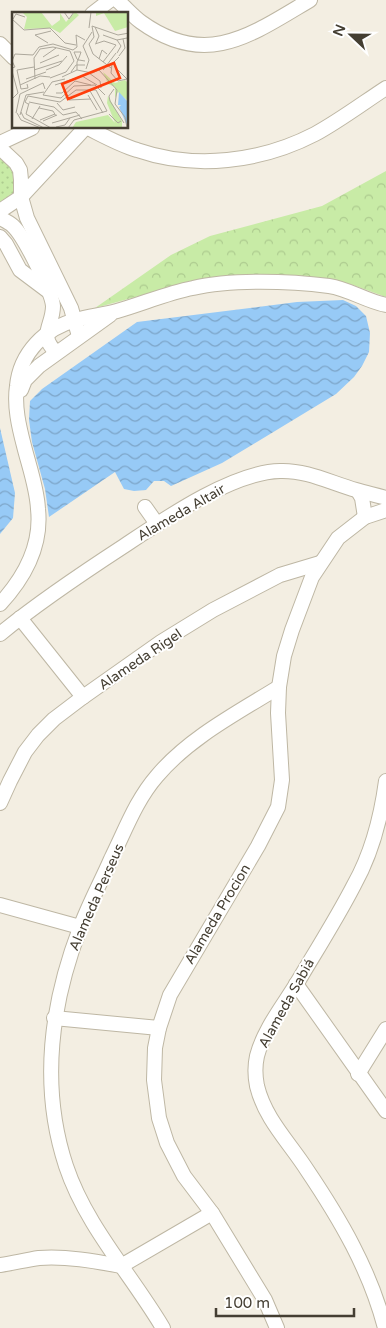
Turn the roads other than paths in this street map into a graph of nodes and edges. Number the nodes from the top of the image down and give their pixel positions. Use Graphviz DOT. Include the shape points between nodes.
graph roads {
  1 [pos="114,0"];
  2 [pos="310,0"];
  3 [pos="95,12"];
  4 [pos="128,12"];
  5 [pos="129,13"];
  6 [pos="0,44"];
  7 [pos="12,56"];
  8 [pos="386,88"];
  9 [pos="30,129"];
  10 [pos="86,129"];
  11 [pos="89,129"];
  12 [pos="0,143"];
  13 [pos="0,148"];
  14 [pos="21,196"];
  15 [pos="0,211"];
  16 [pos="0,218"];
  17 [pos="27,233"];
  18 [pos="0,237"];
  19 [pos="50,284"];
  20 [pos="386,305"];
  21 [pos="115,312"];
  22 [pos="75,320"];
  23 [pos="47,333"];
  24 [pos="79,336"];
  25 [pos="56,352"];
  26 [pos="17,400"];
  27 [pos="358,491"];
  28 [pos="386,498"];
  29 [pos="145,507"];
  30 [pos="386,510"];
  31 [pos="365,517"];
  32 [pos="157,524"];
  33 [pos="320,563"];
  34 [pos="0,604"];
  35 [pos="20,618"];
  36 [pos="0,634"];
  37 [pos="279,687"];
  38 [pos="83,697"];
  39 [pos="250,705"];
  40 [pos="278,713"];
  41 [pos="386,781"];
  42 [pos="0,803"];
  43 [pos="0,905"];
  44 [pos="80,927"];
  45 [pos="296,984"];
  46 [pos="54,1018"];
  47 [pos="159,1028"];
  48 [pos="386,1029"];
  49 [pos="358,1074"];
  50 [pos="386,1111"];
  51 [pos="212,1213"];
  52 [pos="98,1232"];
  53 [pos="88,1260"];
  54 [pos="0,1265"];
  55 [pos="121,1266"];
  56 [pos="380,1293"];
  57 [pos="163,1328"];
  58 [pos="278,1328"];
  59 [pos="385,1328"];
  1 -- 3 [label="street"];
  1 -- 4 [label="street"];
  2 -- 5 [label="street" via="243,38 207,46 190,45 170,38 152,30"];
  6 -- 7 [label="street"];
  8 -- 11 [label="street" via="315,134 281,148 219,161 161,157 136,150"];
  9 -- 12 [label="street"];
  10 -- 14 [label="street"];
  13 -- 14 [label="street" via="20,170"];
  14 -- 15 [label="street"];
  14 -- 17 [label="street"];
  16 -- 17 [label="street"];
  17 -- 19 [label="street"];
  18 -- 19 [label="street" via="20,270"];
  19 -- 22 [label="street"];
  19 -- 23 [label="street" via="53,306"];
  20 -- 21 [label="street" via="329,286 228,282 192,288"];
  21 -- 22 [label="street"];
  21 -- 24 [label="street"];
  22 -- 23 [label="street"];
  22 -- 24 [label="street"];
  23 -- 25 [label="street" via="48,342"];
  23 -- 26 [label="street" via="24,360 19,374"];
  24 -- 25 [label="street"];
  25 -- 26 [label="street" via="31,372"];
  26 -- 34 [label="street" via="21,435 38,508 38,525 29,563"];
  27 -- 28 [label="street, Alameda Altair"];
  27 -- 31 [label="street"];
  27 -- 32 [label="street, Alameda Altair" via="297,472 278,471 226,486"];
  29 -- 32 [label="street"];
  30 -- 31 [label="street, Alameda Procion"];
  31 -- 33 [label="street, Alameda Procion" via="338,538"];
  32 -- 35 [label="street, Alameda Altair"];
  33 -- 37 [label="street, Alameda Procion" via="292,630"];
  33 -- 38 [label="street, Alameda Rigel" via="280,575 214,610 161,642"];
  35 -- 36 [label="street, Alameda Altair"];
  35 -- 38 [label="street"];
  37 -- 39 [label="street, Alameda Perseus"];
  37 -- 40 [label="street, Alameda Procion"];
  38 -- 42 [label="street, Alameda Rigel" via="38,735 25,752"];
  39 -- 40 [label="street"];
  39 -- 44 [label="street, Alameda Perseus" via="188,747 147,788"];
  40 -- 47 [label="street, Alameda Procion" via="282,780 278,807 170,995"];
  41 -- 45 [label="street, Alameda Sabiá" via="378,826 355,884"];
  43 -- 44 [label="street"];
  44 -- 46 [label="street, Alameda Perseus" via="67,963"];
  45 -- 49 [label="street"];
  45 -- 56 [label="street, Alameda Sabiá" via="262,1043 257,1057 258,1086 276,1128 306,1168"];
  46 -- 47 [label="street"];
  46 -- 52 [label="street, Alameda Perseus" via="53,1111 66,1166"];
  47 -- 51 [label="street, Alameda Procion" via="154,1080 159,1118 167,1143 184,1176"];
  48 -- 49 [label="street"];
  49 -- 50 [label="street"];
  51 -- 55 [label="street"];
  51 -- 58 [label="street, Alameda Procion" via="265,1300"];
  52 -- 53 [label="street" via="97,1247"];
  52 -- 55 [label="street, Alameda Perseus"];
  53 -- 54 [label="street" via="39,1258"];
  53 -- 55 [label="street"];
  55 -- 57 [label="street, Alameda Perseus"];
  56 -- 59 [label="street, Alameda Sabiá"];
}
